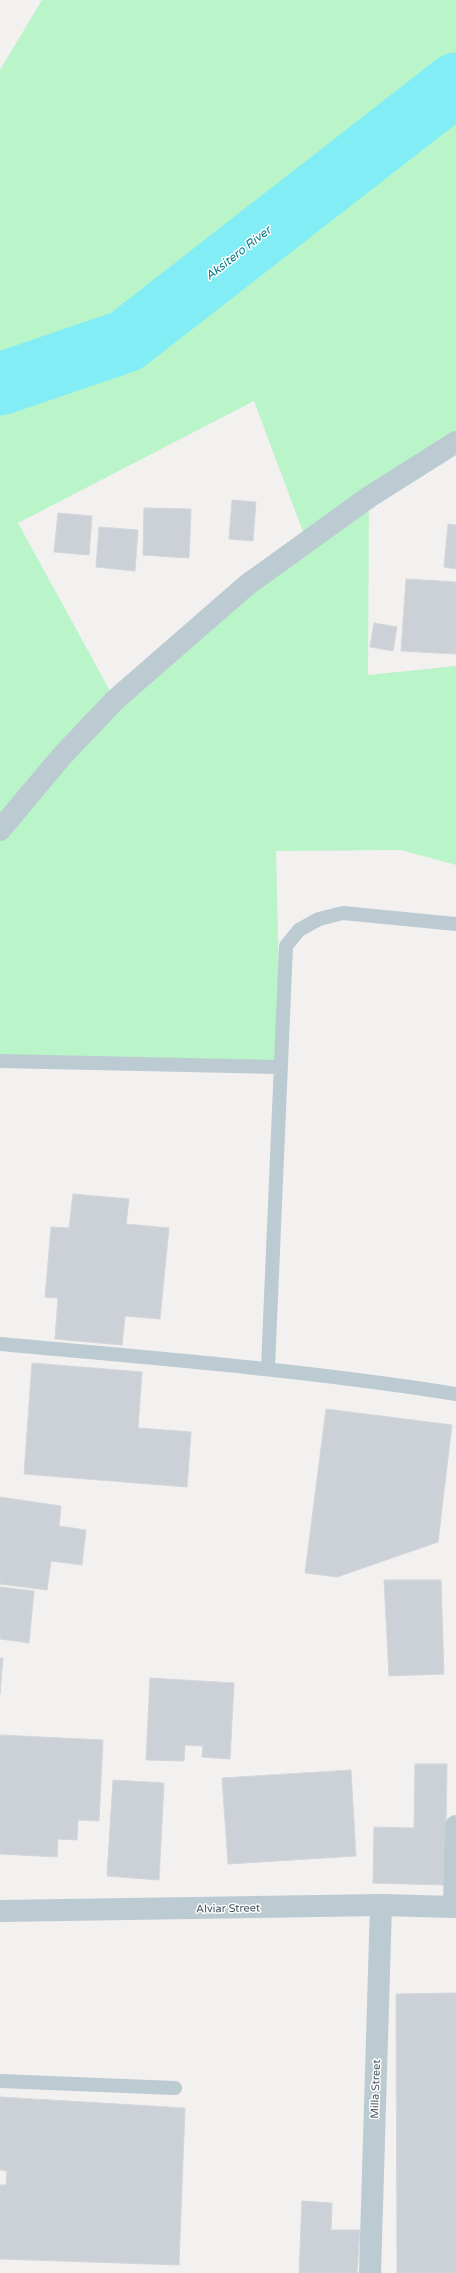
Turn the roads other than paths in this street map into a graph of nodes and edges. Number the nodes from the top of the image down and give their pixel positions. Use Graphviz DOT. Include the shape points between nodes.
graph roads {
  1 [pos="456,442"];
  2 [pos="0,830"];
  3 [pos="456,924"];
  4 [pos="0,1061"];
  5 [pos="281,1067"];
  6 [pos="0,1344"];
  7 [pos="268,1368"];
  8 [pos="456,1394"];
  9 [pos="456,1826"];
  10 [pos="380,1905"];
  11 [pos="455,1907"];
  12 [pos="0,1911"];
  13 [pos="0,2082"];
  14 [pos="175,2088"];
  15 [pos="370,2273"];
  1 -- 2 [label="street" via="369,497 246,585 115,700 61,757"];
  3 -- 5 [label="lane" via="343,914 320,919 299,930 286,946"];
  4 -- 5 [label="lane"];
  5 -- 7 [label="lane"];
  6 -- 7 [label="lane"];
  7 -- 8 [label="lane"];
  9 -- 11 [label="street"];
  10 -- 11 [label="street, Alviar Street"];
  10 -- 12 [label="street, Alviar Street"];
  10 -- 15 [label="street, Milla Street"];
  13 -- 14 [label="lane"];
}
